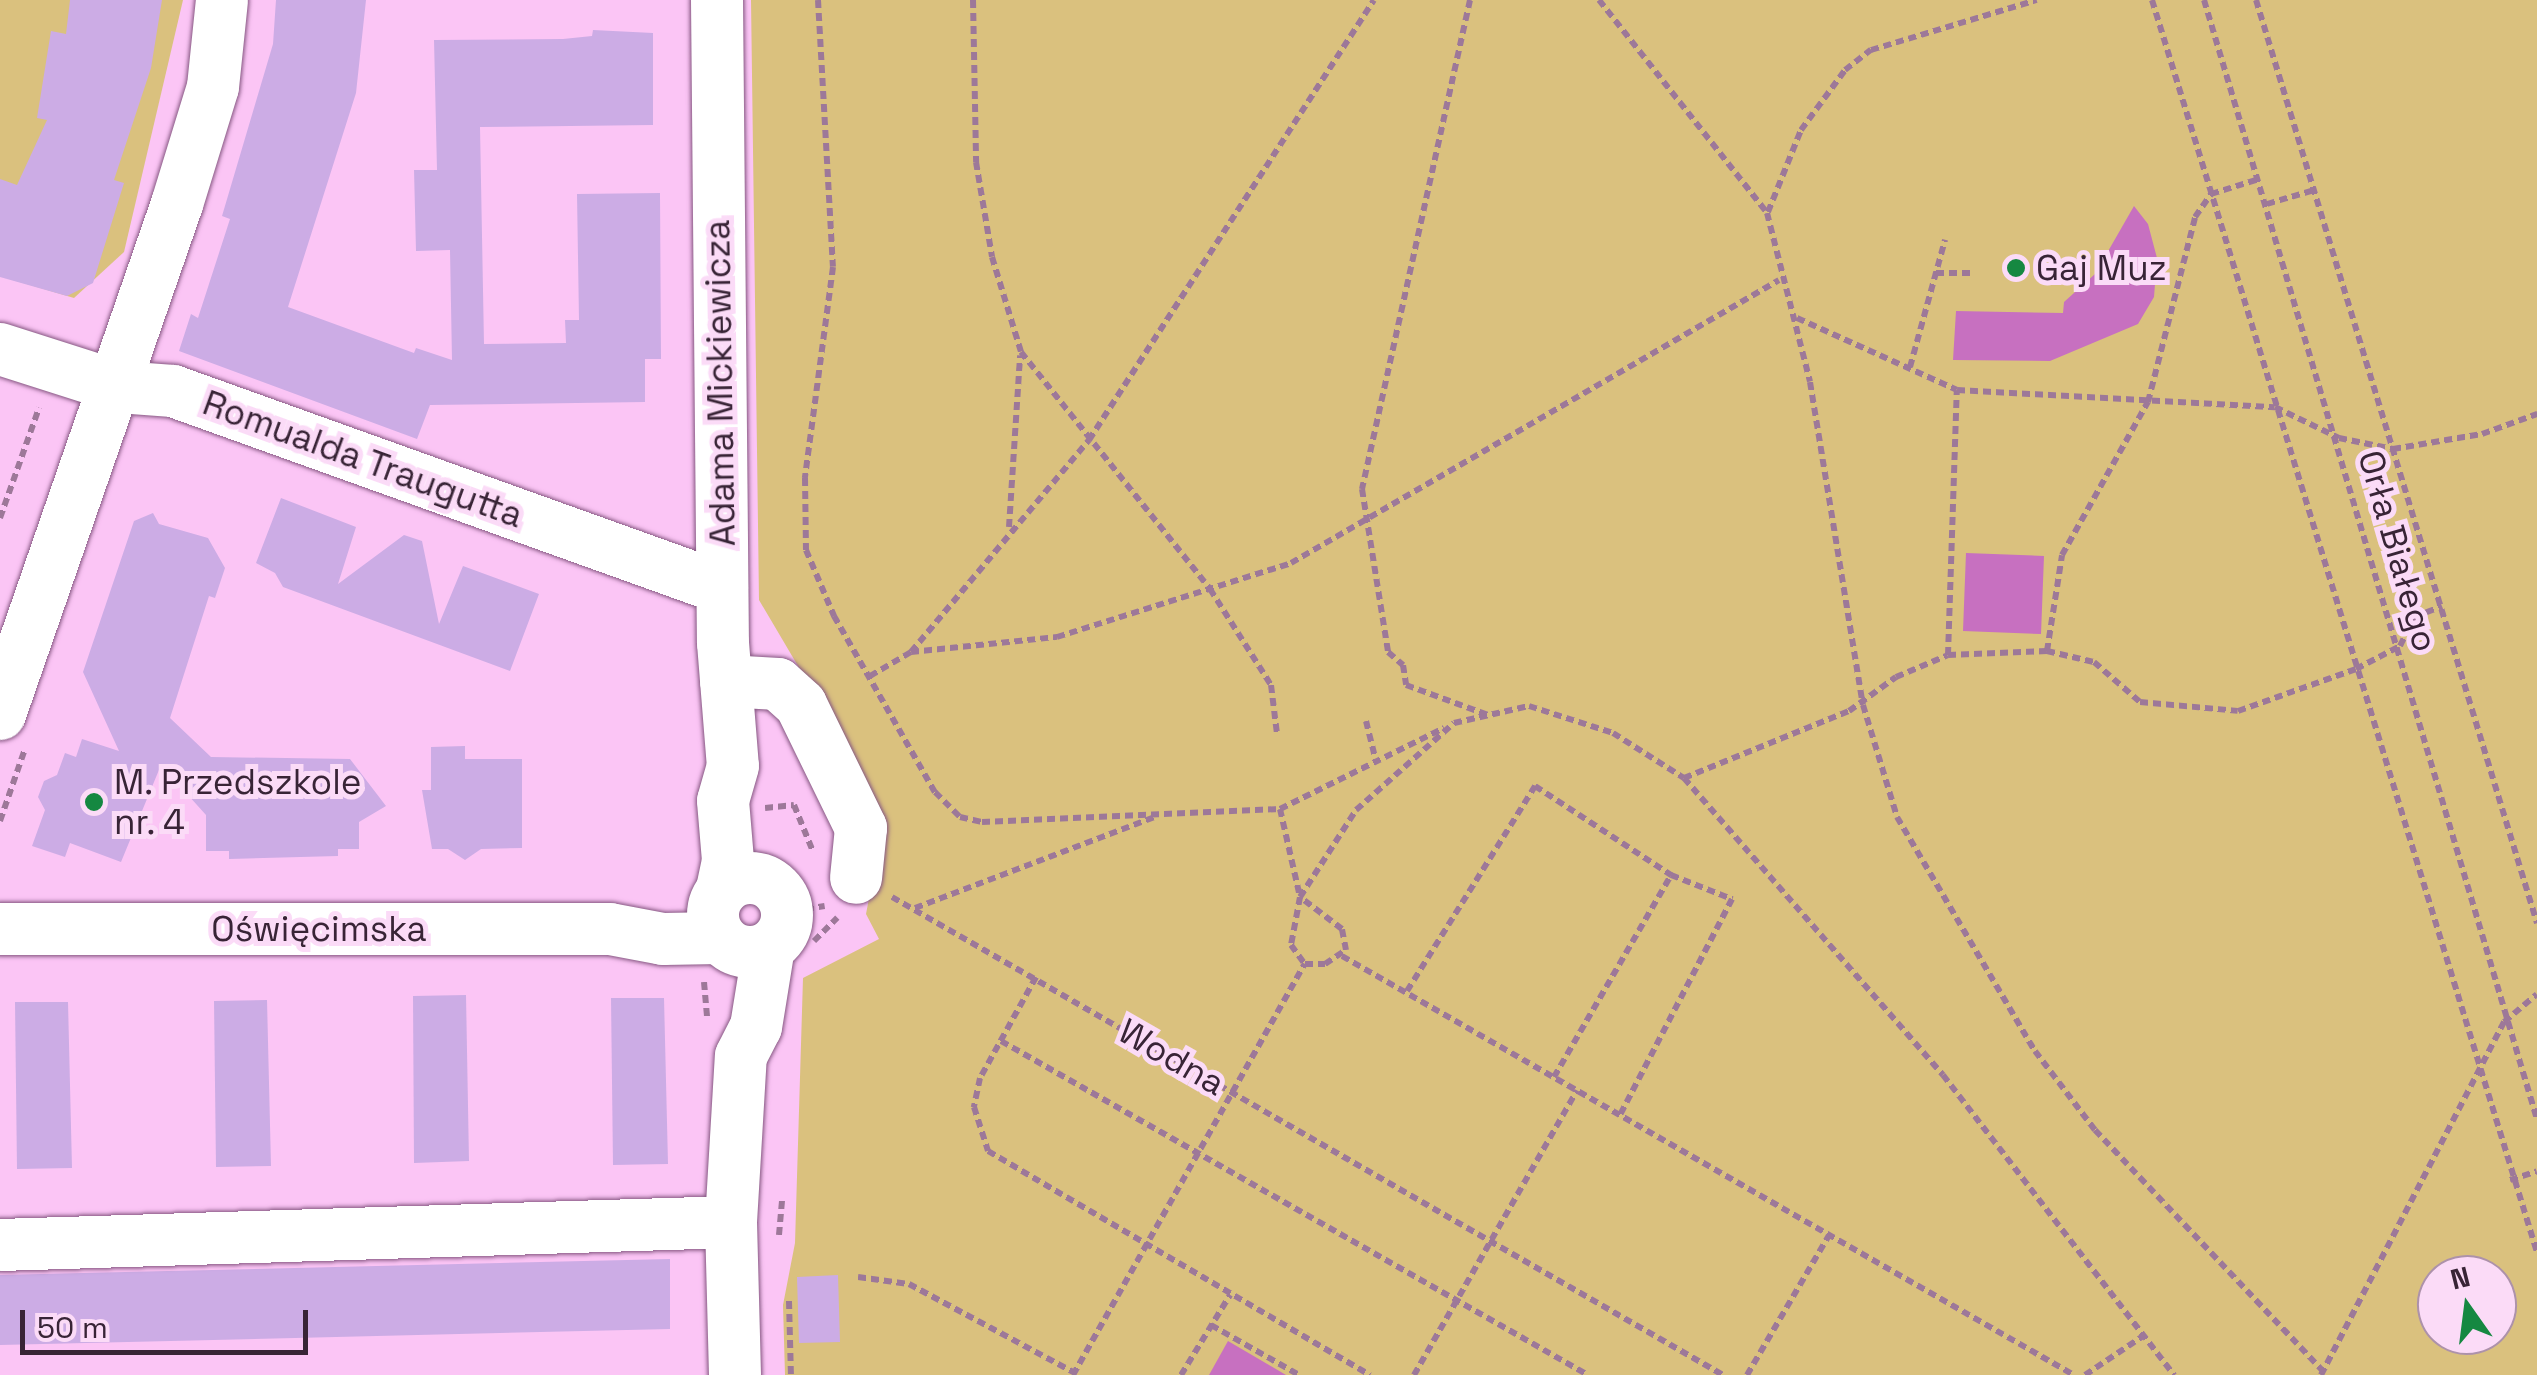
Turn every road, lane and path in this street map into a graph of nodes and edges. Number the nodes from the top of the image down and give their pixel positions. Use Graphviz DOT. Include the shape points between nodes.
graph roads {
  1 [pos="222,0"];
  2 [pos="717,0"];
  3 [pos="818,0"];
  4 [pos="973,0"];
  5 [pos="1374,0"];
  6 [pos="1470,0"];
  7 [pos="1599,0"];
  8 [pos="2037,0"];
  9 [pos="2152,0"];
  10 [pos="2204,0"];
  11 [pos="2256,0"];
  12 [pos="2259,179"];
  13 [pos="2314,190"];
  14 [pos="2210,194"];
  15 [pos="2267,204"];
  16 [pos="1767,213"];
  17 [pos="1945,240"];
  18 [pos="1936,273"];
  19 [pos="1974,273"];
  20 [pos="1779,280"];
  21 [pos="1797,318"];
  22 [pos="0,349"];
  23 [pos="1020,352"];
  24 [pos="1910,367"];
  25 [pos="118,387"];
  26 [pos="1957,390"];
  27 [pos="45,392"];
  28 [pos="2148,402"];
  29 [pos="2275,406"];
  30 [pos="2537,414"];
  31 [pos="2339,438"];
  32 [pos="1089,440"];
  33 [pos="2393,449"];
  34 [pos="1369,517"];
  35 [pos="0,518"];
  36 [pos="1009,528"];
  37 [pos="722,588"];
  38 [pos="1210,589"];
  39 [pos="2442,606"];
  40 [pos="2400,646"];
  41 [pos="2048,651"];
  42 [pos="911,652"];
  43 [pos="1948,654"];
  44 [pos="2356,669"];
  45 [pos="870,676"];
  46 [pos="726,682"];
  47 [pos="1863,704"];
  48 [pos="0,714"];
  49 [pos="1488,715"];
  50 [pos="1366,720"];
  51 [pos="1454,723"];
  52 [pos="1277,734"];
  53 [pos="1376,761"];
  54 [pos="1684,778"];
  55 [pos="744,788"];
  56 [pos="1280,808"];
  57 [pos="1160,816"];
  58 [pos="1670,875"];
  59 [pos="856,878"];
  60 [pos="1300,897"];
  61 [pos="913,908"];
  62 [pos="2537,923"];
  63 [pos="732,925"];
  64 [pos="0,929"];
  65 [pos="1342,956"];
  66 [pos="1306,964"];
  67 [pos="1036,978"];
  68 [pos="1406,992"];
  69 [pos="2537,994"];
  70 [pos="2504,1022"];
  71 [pos="1001,1041"];
  72 [pos="724,1048"];
  73 [pos="2478,1072"];
  74 [pos="1554,1077"];
  75 [pos="1577,1090"];
  76 [pos="1234,1093"];
  77 [pos="1620,1115"];
  78 [pos="2537,1119"];
  79 [pos="1197,1149"];
  80 [pos="2537,1171"];
  81 [pos="2510,1180"];
  82 [pos="732,1222"];
  83 [pos="1828,1235"];
  84 [pos="1490,1240"];
  85 [pos="0,1245"];
  86 [pos="1147,1246"];
  87 [pos="2537,1252"];
  88 [pos="858,1277"];
  89 [pos="1230,1295"];
  90 [pos="1456,1299"];
  91 [pos="789,1301"];
  92 [pos="1211,1325"];
  93 [pos="2142,1336"];
  94 [pos="2322,1373"];
  95 [pos="1076,1374"];
  96 [pos="734,1375"];
  97 [pos="791,1375"];
  98 [pos="1181,1375"];
  99 [pos="1299,1375"];
  100 [pos="1370,1375"];
  101 [pos="1414,1375"];
  102 [pos="1588,1375"];
  103 [pos="1723,1375"];
  104 [pos="1747,1375"];
  105 [pos="2074,1375"];
  106 [pos="2085,1375"];
  107 [pos="2174,1375"];
  1 -- 25 [label="street" via="213,87"];
  2 -- 37 [label="street, Adama Mickiewicza"];
  3 -- 45 [label="path" via="833,267 801,519 818,584"];
  4 -- 23 [label="path" via="976,162 992,257"];
  5 -- 32 [label="path"];
  6 -- 34 [label="path" via="1362,489"];
  7 -- 16 [label="path"];
  8 -- 16 [label="path" via="1871,50 1845,70 1801,130"];
  9 -- 14 [label="path"];
  10 -- 12 [label="path, Orła Białego"];
  11 -- 13 [label="path"];
  12 -- 14 [label="path"];
  12 -- 15 [label="path, Orła Białego"];
  13 -- 15 [label="path"];
  13 -- 33 [label="path"];
  14 -- 28 [label="path" via="2195,216"];
  14 -- 29 [label="path"];
  15 -- 31 [label="path, Orła Białego"];
  16 -- 20 [label="path"];
  17 -- 18 [label="path"];
  18 -- 19 [label="path"];
  18 -- 24 [label="path"];
  20 -- 21 [label="path"];
  20 -- 34 [label="path"];
  21 -- 24 [label="path"];
  21 -- 47 [label="path"];
  22 -- 25 [label="street, Romualda Traugutta"];
  23 -- 32 [label="path"];
  23 -- 36 [label="path"];
  24 -- 26 [label="path"];
  25 -- 37 [label="street, Romualda Traugutta" via="173,391"];
  25 -- 48 [label="street"];
  26 -- 28 [label="path"];
  26 -- 43 [label="path"];
  27 -- 35 [label="path"];
  28 -- 29 [label="path"];
  28 -- 41 [label="path" via="2062,555"];
  29 -- 31 [label="path"];
  29 -- 44 [label="path"];
  30 -- 33 [label="path" via="2482,434"];
  31 -- 33 [label="path"];
  31 -- 40 [label="path, Orła Białego"];
  32 -- 36 [label="path"];
  32 -- 38 [label="path" via="1150,507"];
  33 -- 39 [label="path"];
  34 -- 38 [label="path" via="1290,563"];
  34 -- 49 [label="path" via="1388,652 1403,665 1406,685"];
  36 -- 42 [label="path"];
  37 -- 46 [label="street, Adama Mickiewicza"];
  38 -- 42 [label="path" via="1057,637"];
  38 -- 52 [label="path" via="1271,685"];
  39 -- 40 [label="path" via="2414,617"];
  39 -- 62 [label="path"];
  40 -- 44 [label="path"];
  40 -- 70 [label="path, Orła Białego"];
  41 -- 43 [label="path"];
  41 -- 44 [label="path" via="2094,662 2140,702 2238,711"];
  42 -- 45 [label="path"];
  43 -- 47 [label="path" via="1896,677"];
  44 -- 73 [label="path"];
  45 -- 57 [label="path" via="936,792 960,817 982,822"];
  46 -- 55 [label="street, Adama Mickiewicza"];
  46 -- 59 [label="street" via="778,684 801,705 862,828"];
  47 -- 54 [label="path"];
  47 -- 94 [label="path" via="1897,817 2035,1051 2095,1130"];
  49 -- 51 [label="path"];
  49 -- 54 [label="path" via="1529,706 1562,715 1613,733"];
  50 -- 53 [label="path"];
  51 -- 53 [label="path"];
  51 -- 60 [label="path" via="1356,810"];
  53 -- 56 [label="path"];
  54 -- 93 [label="path" via="1943,1075"];
  55 -- 59 [label="path, Wodna" via="794,804 817,864"];
  55 -- 63 [label="street, Adama Mickiewicza" via="723,801"];
  56 -- 57 [label="path"];
  56 -- 60 [label="path"];
  57 -- 61 [label="path"];
  58 -- 68 [label="path" via="1535,786"];
  58 -- 74 [label="path"];
  58 -- 77 [label="path" via="1732,899"];
  59 -- 61 [label="path, Wodna"];
  60 -- 65 [label="path" via="1338,918"];
  60 -- 66 [label="path" via="1291,945"];
  61 -- 67 [label="path, Wodna"];
  63 -- 64 [label="street, Oświęcimska" via="663,940 637,930"];
  63 -- 72 [label="path" via="707,1003"];
  63 -- 72 [label="street, Adama Mickiewicza" via="756,1027"];
  65 -- 66 [label="path"];
  65 -- 68 [label="path"];
  66 -- 76 [label="path"];
  67 -- 71 [label="path"];
  67 -- 76 [label="path, Wodna"];
  68 -- 74 [label="path"];
  69 -- 70 [label="path"];
  70 -- 73 [label="path"];
  70 -- 78 [label="path, Orła Białego"];
  71 -- 79 [label="path"];
  71 -- 86 [label="path" via="980,1078 974,1107 988,1151"];
  72 -- 82 [label="street, Adama Mickiewicza"];
  73 -- 81 [label="path"];
  73 -- 94 [label="path"];
  74 -- 75 [label="path"];
  75 -- 77 [label="path"];
  75 -- 84 [label="path"];
  76 -- 79 [label="path"];
  76 -- 84 [label="path, Wodna"];
  77 -- 83 [label="path"];
  79 -- 86 [label="path"];
  79 -- 90 [label="path"];
  80 -- 81 [label="path"];
  81 -- 87 [label="path"];
  82 -- 85 [label="street"];
  82 -- 96 [label="street, Adama Mickiewicza"];
  83 -- 104 [label="path"];
  83 -- 105 [label="path"];
  84 -- 90 [label="path"];
  84 -- 103 [label="path, Wodna"];
  86 -- 89 [label="path"];
  86 -- 95 [label="path"];
  88 -- 95 [label="path" via="908,1284"];
  89 -- 92 [label="path"];
  89 -- 100 [label="path"];
  90 -- 101 [label="path"];
  90 -- 102 [label="path"];
  91 -- 97 [label="path"];
  92 -- 98 [label="path"];
  92 -- 99 [label="path"];
  93 -- 106 [label="path"];
  93 -- 107 [label="path"];
}
